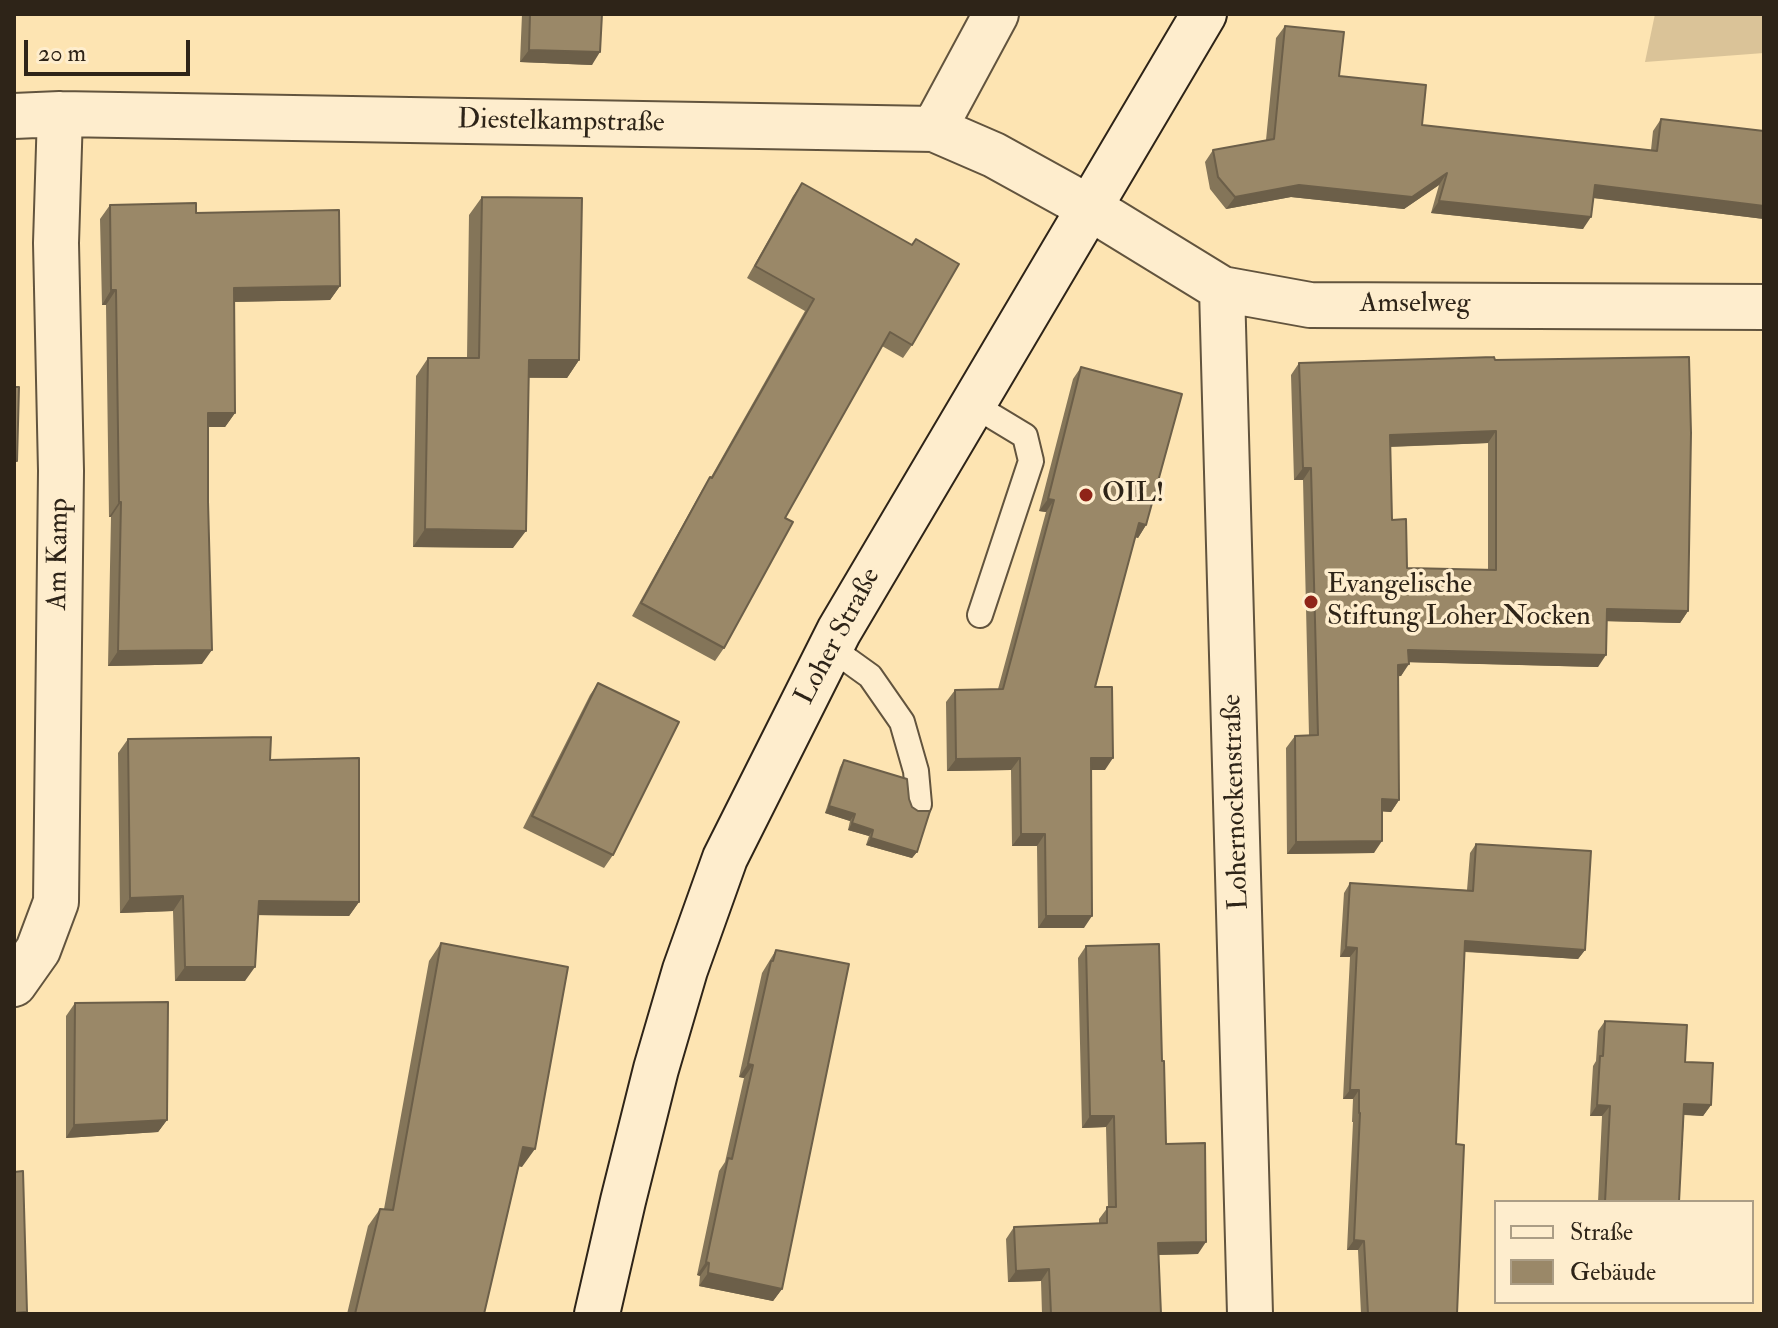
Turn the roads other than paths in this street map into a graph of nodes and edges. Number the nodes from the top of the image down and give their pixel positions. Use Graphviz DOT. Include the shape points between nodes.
graph roads {
  1 [pos="996,14"];
  2 [pos="1204,14"];
  3 [pos="60,114"];
  4 [pos="14,116"];
  5 [pos="934,129"];
  6 [pos="1090,208"];
  7 [pos="1222,289"];
  8 [pos="1764,307"];
  9 [pos="972,404"];
  10 [pos="980,615"];
  11 [pos="831,648"];
  12 [pos="919,804"];
  13 [pos="14,984"];
  14 [pos="597,1314"];
  15 [pos="1250,1314"];
  1 -- 5 [label="street"];
  2 -- 6 [label="street, Loher Straße"];
  3 -- 4 [label="street, Diestelkampstraße"];
  3 -- 5 [label="street, Diestelkampstraße"];
  3 -- 13 [label="street, Am Kamp" via="56,902 38,950"];
  5 -- 6 [label="street, Diestelkampstraße"];
  6 -- 7 [label="street, Amselweg"];
  6 -- 9 [label="street, Loher Straße"];
  7 -- 8 [label="street, Amselweg" via="1310,305"];
  7 -- 15 [label="street, Lohernockenstraße"];
  9 -- 10 [label="lane" via="1025,436 1031,461"];
  9 -- 11 [label="street, Loher Straße"];
  11 -- 12 [label="lane" via="870,676 902,722"];
  11 -- 14 [label="street, Loher Straße" via="725,858 685,970"];
}
